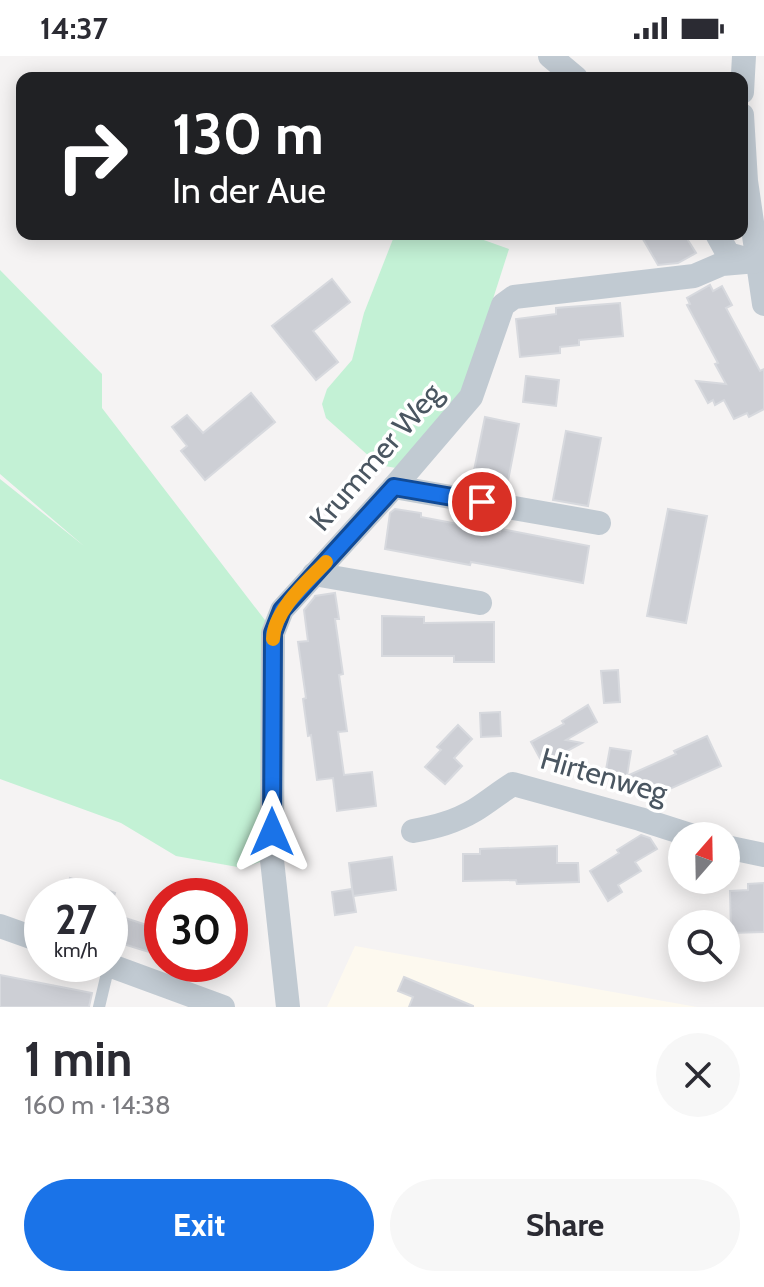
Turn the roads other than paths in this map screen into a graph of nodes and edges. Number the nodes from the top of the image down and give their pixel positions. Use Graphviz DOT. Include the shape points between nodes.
graph roads {
  1 [pos="550,56"];
  2 [pos="569,72"];
  3 [pos="748,196"];
  4 [pos="720,240"];
  5 [pos="757,261"];
  6 [pos="764,304"];
  7 [pos="394,487"];
  8 [pos="599,523"];
  9 [pos="314,574"];
  10 [pos="480,603"];
  11 [pos="668,828"];
  12 [pos="413,831"];
  13 [pos="740,850"];
  14 [pos="764,855"];
  15 [pos="0,926"];
  16 [pos="24,935"];
  17 [pos="128,972"];
  18 [pos="104,982"];
  19 [pos="99,1007"];
  20 [pos="223,1007"];
  21 [pos="288,1007"];
  1 -- 2 [label="street"];
  3 -- 5 [label="street"];
  4 -- 5 [label="street" via="728,254"];
  5 -- 6 [label="street"];
  5 -- 7 [label="street, Krummer Weg" via="722,264 694,276 514,297 503,305 471,397"];
  7 -- 8 [label="street"];
  7 -- 9 [label="street, Krummer Weg"];
  9 -- 10 [label="street, Krummer Weg"];
  9 -- 21 [label="street, Krummer Weg" via="282,610 273,633 272,860"];
  11 -- 12 [label="street, Hirtenweg" via="513,784 442,826"];
  13 -- 14 [label="street"];
  15 -- 16 [label="street"];
  17 -- 20 [label="street"];
  18 -- 19 [label="lane"];
}
